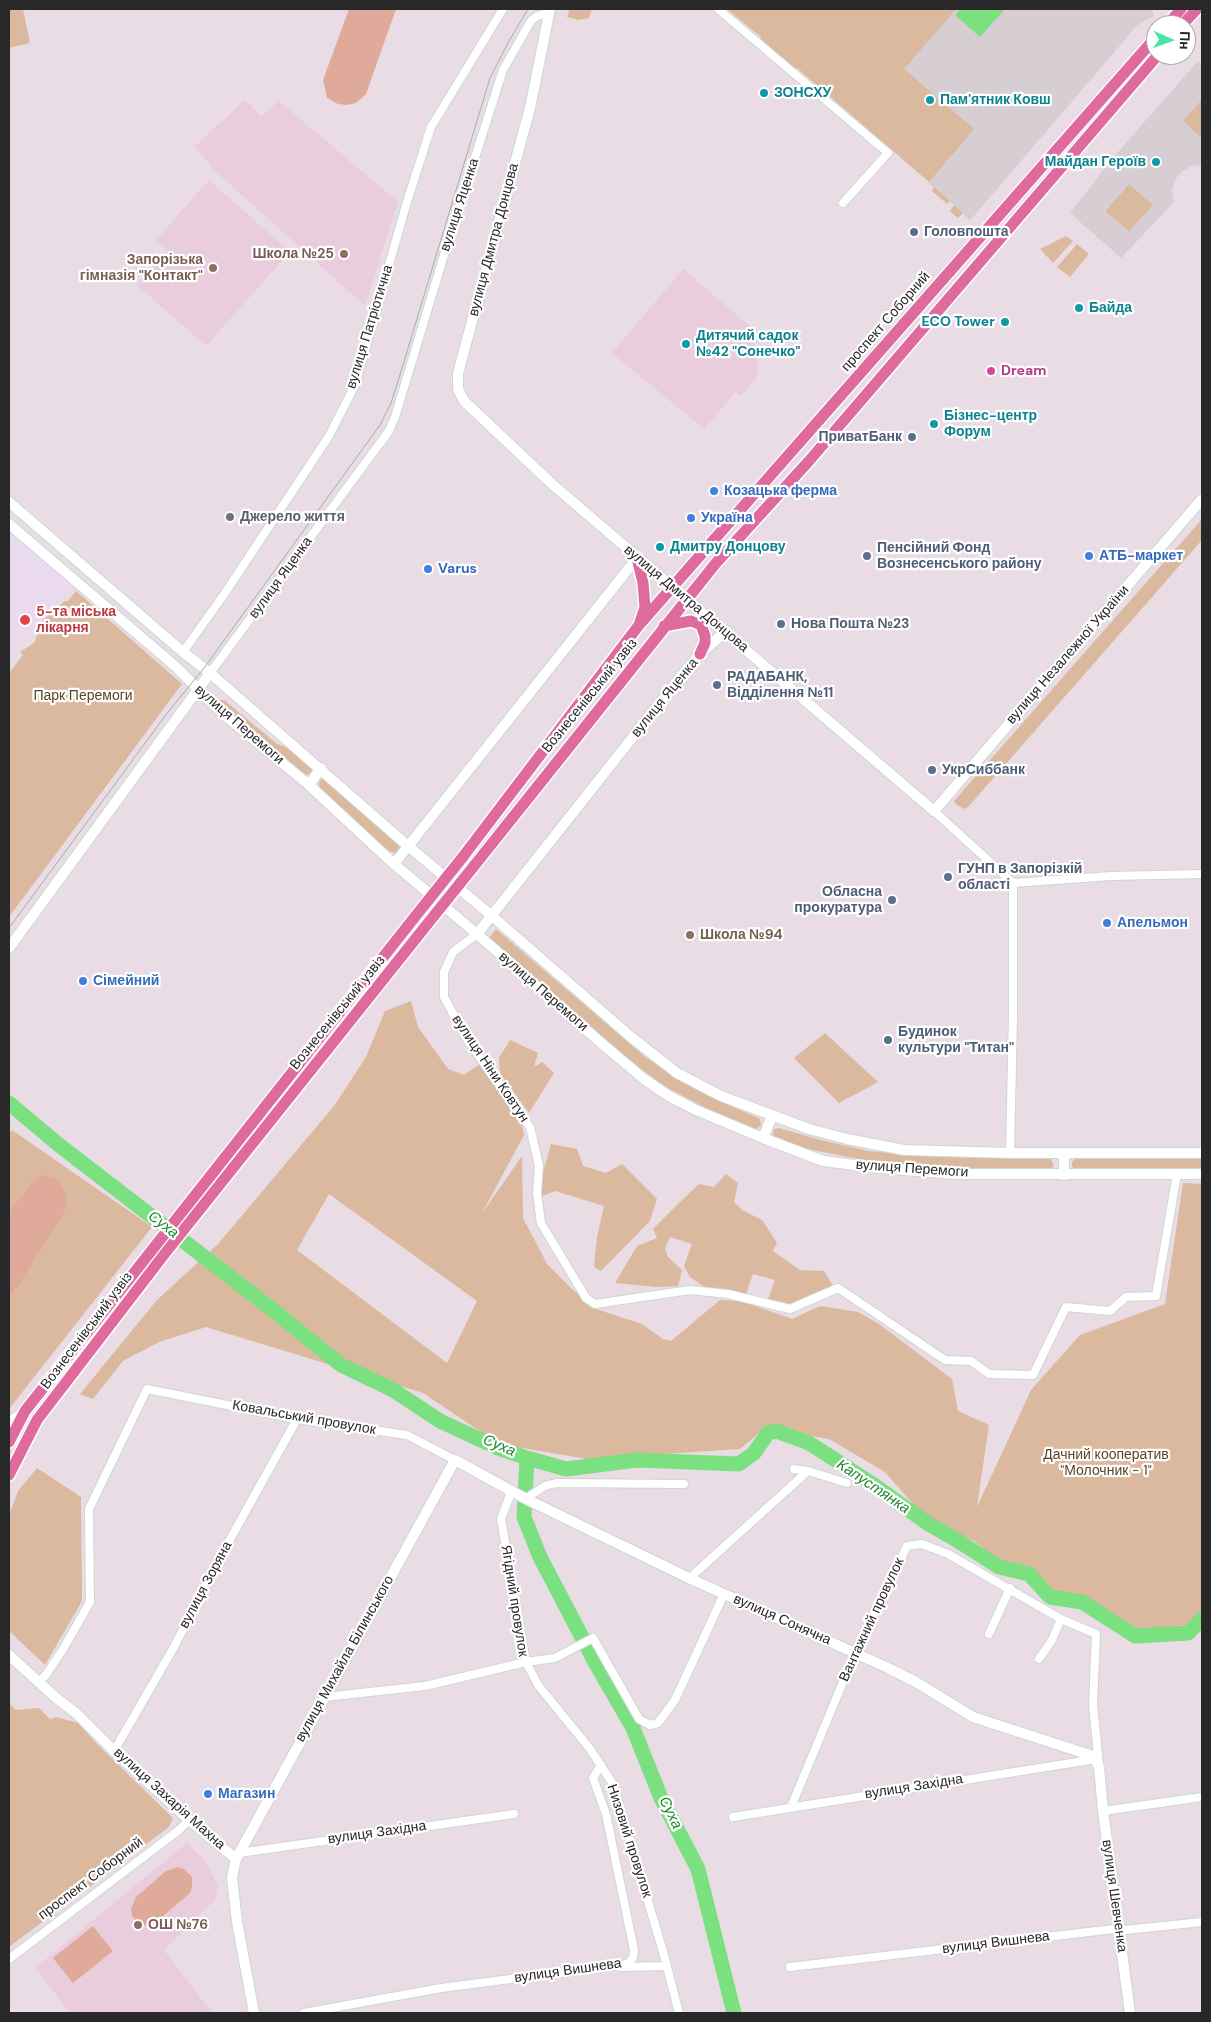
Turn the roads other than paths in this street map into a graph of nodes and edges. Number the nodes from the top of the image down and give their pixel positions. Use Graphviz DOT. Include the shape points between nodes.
graph roads {
  1 [pos="502,9"];
  2 [pos="718,9"];
  3 [pos="550,10"];
  4 [pos="1146,49"];
  5 [pos="1144,51"];
  6 [pos="1149,65"];
  7 [pos="843,203"];
  8 [pos="975,242"];
  9 [pos="986,253"];
  10 [pos="1202,498"];
  11 [pos="9,502"];
  12 [pos="9,524"];
  13 [pos="637,558"];
  14 [pos="82,563"];
  15 [pos="70,577"];
  16 [pos="672,588"];
  17 [pos="686,599"];
  18 [pos="639,625"];
  19 [pos="701,625"];
  20 [pos="664,626"];
  21 [pos="726,631"];
  22 [pos="183,652"];
  23 [pos="700,654"];
  24 [pos="210,673"];
  25 [pos="198,689"];
  26 [pos="321,768"];
  27 [pos="309,785"];
  28 [pos="934,811"];
  29 [pos="408,846"];
  30 [pos="394,864"];
  31 [pos="1202,874"];
  32 [pos="1013,883"];
  33 [pos="492,916"];
  34 [pos="477,934"];
  35 [pos="9,948"];
  36 [pos="772,1116"];
  37 [pos="763,1138"];
  38 [pos="1010,1153"];
  39 [pos="1064,1153"];
  40 [pos="1202,1153"];
  41 [pos="1177,1174"];
  42 [pos="1202,1174"];
  43 [pos="1064,1175"];
  44 [pos="162,1248"];
  45 [pos="25,1411"];
  46 [pos="298,1419"];
  47 [pos="9,1423"];
  48 [pos="9,1442"];
  49 [pos="455,1460"];
  50 [pos="794,1469"];
  51 [pos="808,1471"];
  52 [pos="9,1475"];
  53 [pos="847,1483"];
  54 [pos="684,1484"];
  55 [pos="514,1492"];
  56 [pos="528,1500"];
  57 [pos="693,1580"];
  58 [pos="1010,1588"];
  59 [pos="724,1594"];
  60 [pos="1061,1619"];
  61 [pos="989,1634"];
  62 [pos="1096,1634"];
  63 [pos="856,1654"];
  64 [pos="9,1655"];
  65 [pos="1040,1659"];
  66 [pos="526,1662"];
  67 [pos="39,1681"];
  68 [pos="324,1697"];
  69 [pos="114,1751"];
  70 [pos="1093,1756"];
  71 [pos="600,1765"];
  72 [pos="1100,1772"];
  73 [pos="1202,1797"];
  74 [pos="791,1807"];
  75 [pos="1102,1812"];
  76 [pos="514,1814"];
  77 [pos="733,1817"];
  78 [pos="189,1820"];
  79 [pos="237,1856"];
  80 [pos="1202,1922"];
  81 [pos="1119,1930"];
  82 [pos="9,1959"];
  83 [pos="619,1966"];
  84 [pos="667,1966"];
  85 [pos="790,1967"];
  86 [pos="254,2013"];
  87 [pos="304,2013"];
  88 [pos="679,2013"];
  89 [pos="1130,2013"];
  1 -- 22 [label="street, вулиця Патріотична" via="431,127 355,385 329,436"];
  2 -- 7 [label="street" via="888,153"];
  3 -- 13 [label="street, вулиця Дмитра Донцова" via="530,108 458,372 458,389 464,401 545,478"];
  3 -- 24 [label="street, вулиця Яценка" via="531,21 503,70 389,431"];
  4 -- 5 [label="main road, проспект Соборний"];
  5 -- 8 [label="main road, проспект Соборний"];
  6 -- 9 [label="main road"];
  8 -- 9 [label="main road"];
  8 -- 16 [label="main road, проспект Соборний"];
  9 -- 17 [label="main road" via="809,461"];
  10 -- 28 [label="street, вулиця Незалежної України"];
  11 -- 14 [label="street, вулиця Перемоги"];
  12 -- 15 [label="street, вулиця Перемоги"];
  13 -- 16 [label="street, вулиця Дмитра Донцова"];
  13 -- 18 [label="main road" via="645,607"];
  13 -- 29 [label="street"];
  14 -- 15 [label="street"];
  14 -- 22 [label="street, вулиця Перемоги"];
  15 -- 25 [label="street, вулиця Перемоги"];
  16 -- 17 [label="street, вулиця Дмитра Донцова"];
  16 -- 18 [label="main road, проспект Соборний"];
  17 -- 20 [label="main road"];
  17 -- 21 [label="street, вулиця Дмитра Донцова"];
  18 -- 44 [label="main road, Вознесенівський узвіз, bridge" via="462,858 182,1213"];
  19 -- 20 [label="main road" via="691,621"];
  19 -- 21 [label="street"];
  19 -- 23 [label="main road" via="705,643"];
  20 -- 44 [label="main road, Вознесенівський узвіз, bridge" via="191,1222"];
  21 -- 23 [label="street, вулиця Яценка"];
  21 -- 28 [label="street, вулиця Дмитра Донцова"];
  22 -- 24 [label="street, вулиця Перемоги"];
  23 -- 33 [label="street, вулиця Яценка"];
  24 -- 25 [label="street, вулиця Яценка"];
  24 -- 26 [label="street, вулиця Перемоги"];
  25 -- 27 [label="street, вулиця Перемоги" via="223,714"];
  25 -- 35 [label="street, вулиця Яценка"];
  26 -- 27 [label="street"];
  26 -- 29 [label="street, вулиця Перемоги"];
  27 -- 30 [label="street, вулиця Перемоги"];
  28 -- 32 [label="street, вулиця Дмитра Донцова"];
  29 -- 30 [label="street"];
  29 -- 33 [label="street, вулиця Перемоги"];
  30 -- 34 [label="street, вулиця Перемоги"];
  31 -- 32 [label="street"];
  32 -- 38 [label="street"];
  33 -- 34 [label="street, вулиця Яценка"];
  33 -- 36 [label="street, вулиця Перемоги" via="677,1073 720,1096"];
  34 -- 37 [label="street, вулиця Перемоги" via="644,1079 696,1110"];
  34 -- 41 [label="street, вулиця Ніни Ковтун" via="453,952 444,972 444,997 468,1041 530,1127 539,1166 537,1193 541,1223 586,1298 594,1304 690,1290 728,1294 790,1310 838,1288 944,1360 970,1361 989,1374 1032,1375 1066,1307 1110,1311 1126,1297 1156,1296"];
  36 -- 37 [label="street"];
  36 -- 38 [label="street, вулиця Перемоги" via="808,1129 904,1150"];
  37 -- 43 [label="street, вулиця Перемоги" via="823,1161 879,1168 956,1174"];
  38 -- 39 [label="street, вулиця Перемоги"];
  39 -- 40 [label="street, вулиця Перемоги"];
  39 -- 43 [label="street"];
  41 -- 42 [label="street, вулиця Перемоги"];
  41 -- 43 [label="street, вулиця Перемоги"];
  44 -- 45 [label="main road, Вознесенівський узвіз"];
  44 -- 52 [label="main road, Вознесенівський узвіз" via="38,1420"];
  45 -- 47 [label="street"];
  45 -- 48 [label="main road"];
  46 -- 49 [label="street, Ковальський провулок" via="408,1435"];
  46 -- 67 [label="street, Ковальський провулок" via="147,1390 88,1509 90,1602 62,1650"];
  46 -- 69 [label="street, вулиця Зоряна"];
  49 -- 55 [label="street, вулиця Сонячна"];
  49 -- 68 [label="street, вулиця Михайла Білинського"];
  50 -- 51 [label="street"];
  51 -- 53 [label="street"];
  51 -- 57 [label="street" via="694,1574"];
  54 -- 56 [label="street" via="556,1483 545,1486"];
  55 -- 56 [label="street, вулиця Сонячна"];
  55 -- 66 [label="street, Ягідний провулок" via="501,1519"];
  56 -- 57 [label="street, вулиця Сонячна"];
  57 -- 59 [label="street, вулиця Сонячна"];
  58 -- 60 [label="street, Вантажний провулок"];
  58 -- 61 [label="street"];
  58 -- 63 [label="street, Вантажний провулок" via="948,1554 922,1544 906,1546"];
  59 -- 63 [label="street, вулиця Сонячна"];
  59 -- 66 [label="street" via="675,1700 658,1723 650,1725 639,1719 593,1638 555,1658"];
  60 -- 62 [label="street, Вантажний провулок"];
  60 -- 65 [label="street"];
  62 -- 72 [label="street, вулиця Шевченка" via="1094,1705"];
  63 -- 70 [label="street, вулиця Сонячна" via="916,1682 974,1717"];
  63 -- 74 [label="street, Вантажний провулок"];
  64 -- 67 [label="street, вулиця Захарія Махна"];
  66 -- 68 [label="street, Ягідний провулок" via="425,1686"];
  66 -- 71 [label="street, Низовий провулок" via="538,1685"];
  67 -- 69 [label="street, вулиця Захарія Махна"];
  68 -- 79 [label="street, вулиця Михайла Білинського"];
  69 -- 78 [label="street, вулиця Захарія Махна"];
  70 -- 72 [label="street"];
  70 -- 74 [label="street, вулиця Західна" via="1090,1760"];
  71 -- 83 [label="street, вулиця Вишнева" via="593,1778 606,1814 634,1950 633,1958"];
  71 -- 84 [label="street, Низовий провулок" via="613,1784"];
  72 -- 75 [label="street, вулиця Шевченка"];
  73 -- 75 [label="street"];
  74 -- 77 [label="street, вулиця Західна"];
  75 -- 81 [label="street, вулиця Шевченка"];
  76 -- 79 [label="street, вулиця Західна"];
  78 -- 79 [label="street, вулиця Захарія Махна"];
  78 -- 82 [label="street, проспект Соборний"];
  79 -- 86 [label="street, вулиця Захарія Махна" via="232,1877"];
  80 -- 81 [label="street, вулиця Вишнева"];
  81 -- 85 [label="street, вулиця Вишнева"];
  81 -- 89 [label="street, вулиця Шевченка"];
  83 -- 84 [label="street"];
  83 -- 87 [label="street, вулиця Вишнева" via="441,1988"];
  84 -- 88 [label="street, Низовий провулок"];
}
